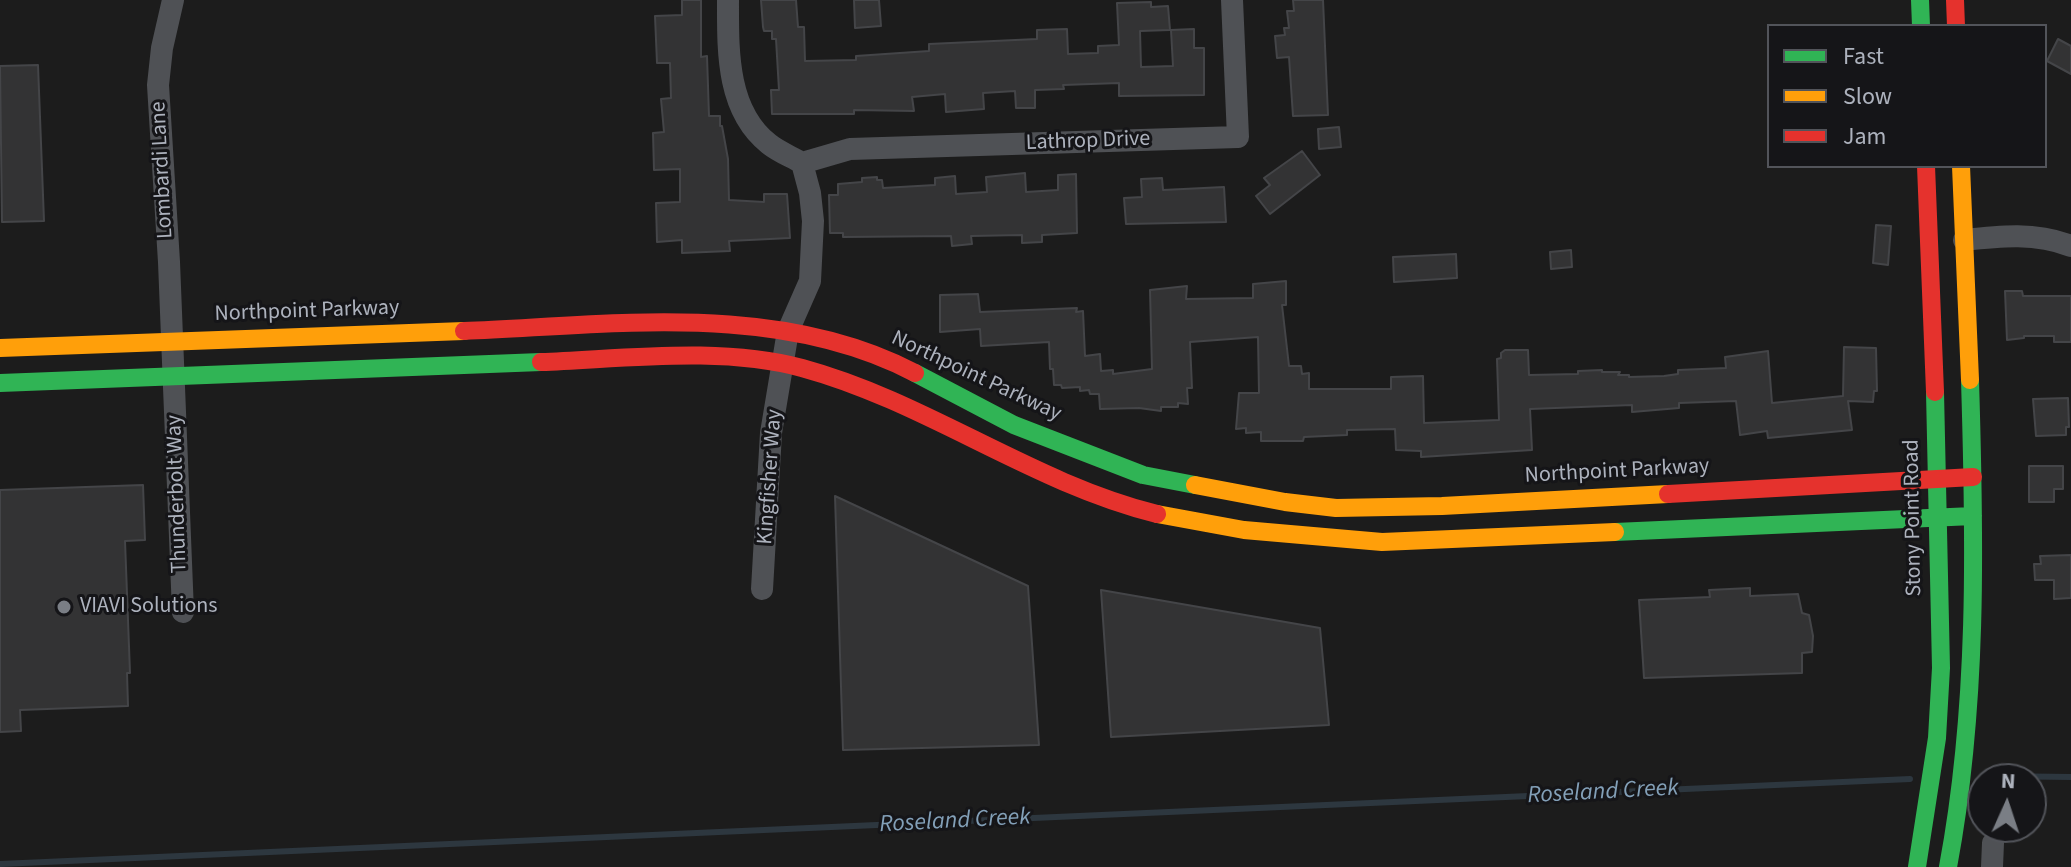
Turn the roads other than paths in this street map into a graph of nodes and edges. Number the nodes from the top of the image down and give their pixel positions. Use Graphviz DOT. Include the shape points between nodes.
graph roads {
  1 [pos="173,0"];
  2 [pos="728,0"];
  3 [pos="1232,0"];
  4 [pos="1920,0"];
  5 [pos="1955,0"];
  6 [pos="1921,24"];
  7 [pos="1956,24"];
  8 [pos="802,163"];
  9 [pos="1926,168"];
  10 [pos="1961,168"];
  11 [pos="1964,240"];
  12 [pos="2071,246"];
  13 [pos="788,331"];
  14 [pos="171,341"];
  15 [pos="0,348"];
  16 [pos="782,365"];
  17 [pos="173,376"];
  18 [pos="0,383"];
  19 [pos="1973,477"];
  20 [pos="1938,479"];
  21 [pos="1973,516"];
  22 [pos="1939,517"];
  23 [pos="762,589"];
  24 [pos="183,612"];
  25 [pos="1993,843"];
  26 [pos="1917,867"];
  27 [pos="1948,867"];
  28 [pos="1992,867"];
  1 -- 14 [label="street, Lombardi Lane" via="158,85"];
  2 -- 8 [label="street" via="728,59 742,112 769,144"];
  3 -- 8 [label="street, Lathrop Drive" via="1238,137 850,149"];
  4 -- 6 [label="street"];
  5 -- 7 [label="street"];
  8 -- 13 [label="street, Kingfisher Way" via="810,193 813,251 810,281"];
  9 -- 20 [label="street, Stony Point Road"];
  10 -- 11 [label="street"];
  11 -- 12 [label="street" via="2038,237"];
  11 -- 19 [label="street"];
  13 -- 14 [label="street, Northpoint Parkway" via="703,322"];
  13 -- 16 [label="street, Kingfisher Way"];
  13 -- 20 [label="street, Northpoint Parkway" via="900,365 1014,425 1143,475 1285,502 1336,508 1442,506"];
  14 -- 15 [label="street, Northpoint Parkway"];
  14 -- 17 [label="street, Lombardi Lane"];
  16 -- 17 [label="street" via="672,356"];
  16 -- 22 [label="street" via="869,390 1031,470 1107,499 1254,533 1382,542"];
  16 -- 23 [label="street, Kingfisher Way" via="771,433"];
  17 -- 18 [label="street"];
  17 -- 24 [label="street, Thunderbolt Way"];
  19 -- 20 [label="street, Northpoint Parkway"];
  19 -- 21 [label="street"];
  20 -- 22 [label="street, Stony Point Road"];
  21 -- 22 [label="street"];
  21 -- 27 [label="street" via="1968,735"];
  22 -- 26 [label="street, Stony Point Road" via="1940,705"];
  25 -- 28 [label="street"];
}
